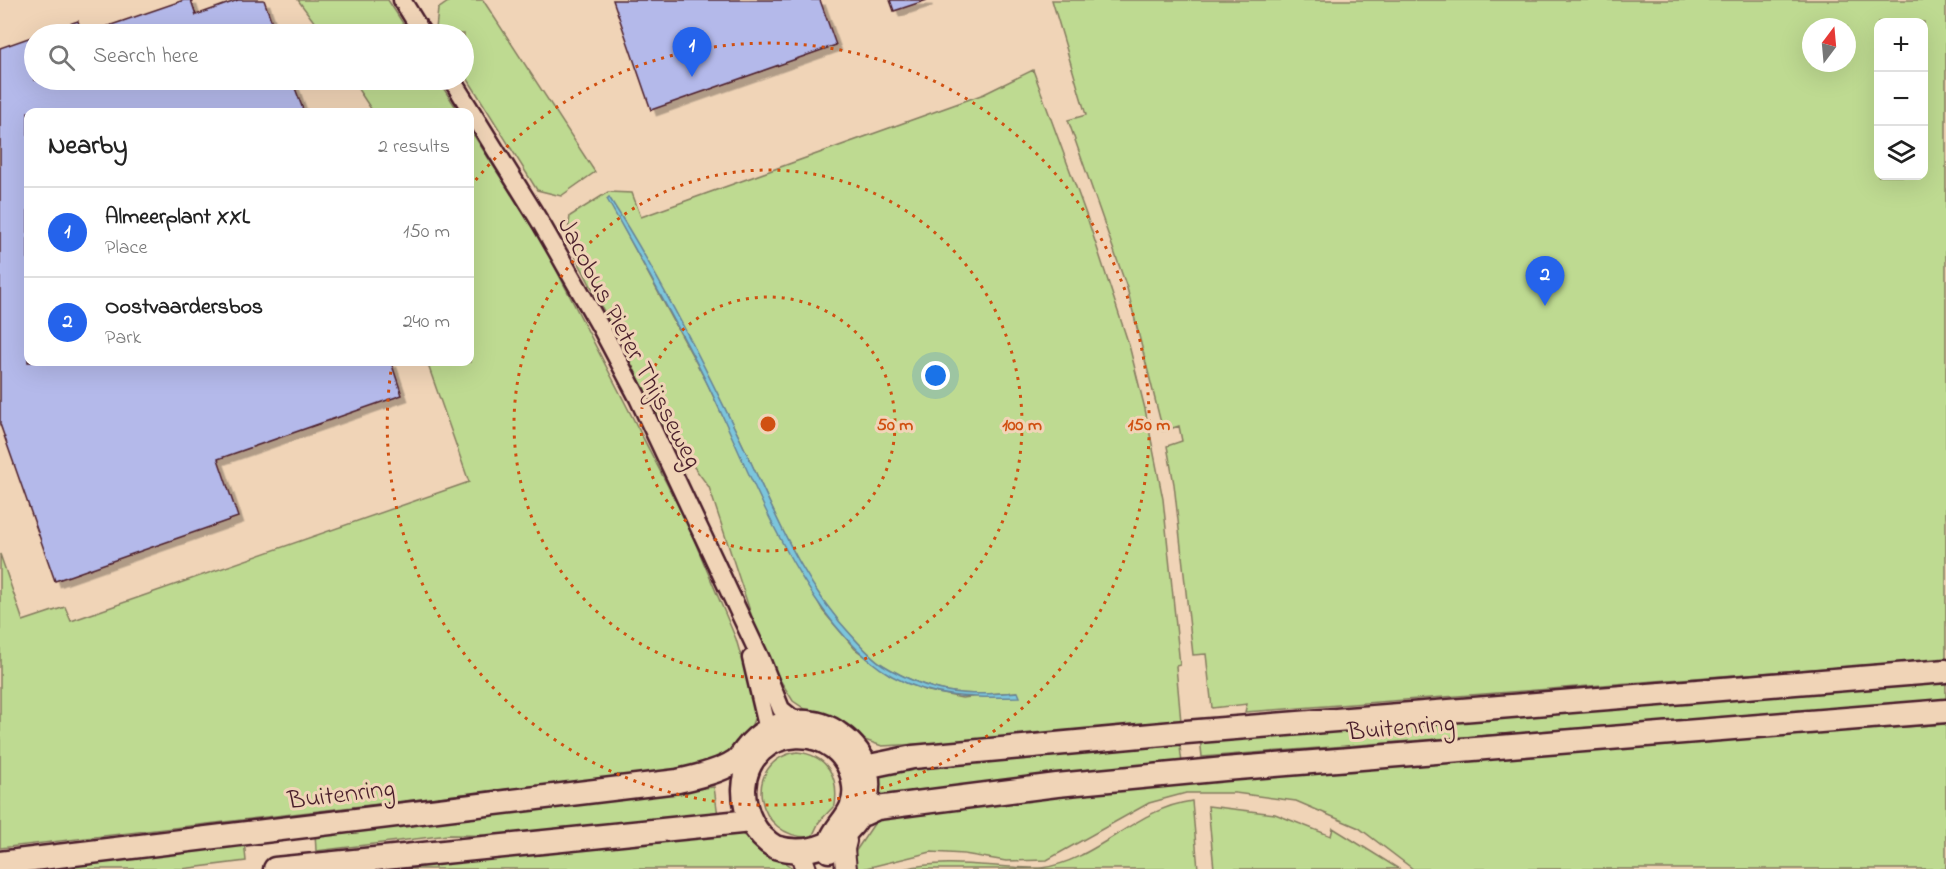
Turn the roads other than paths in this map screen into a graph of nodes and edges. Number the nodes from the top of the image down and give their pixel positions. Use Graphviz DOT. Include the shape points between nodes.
graph roads {
  1 [pos="402,0"];
  2 [pos="417,24"];
  3 [pos="458,90"];
  4 [pos="469,108"];
  5 [pos="474,115"];
  6 [pos="748,637"];
  7 [pos="1946,671"];
  8 [pos="1946,711"];
  9 [pos="797,722"];
  10 [pos="768,737"];
  11 [pos="856,760"];
  12 [pos="744,764"];
  13 [pos="864,814"];
  14 [pos="751,820"];
  15 [pos="836,854"];
  16 [pos="803,862"];
  17 [pos="0,863"];
  18 [pos="275,869"];
  19 [pos="846,869"];
  1 -- 2 [label="street"];
  3 -- 4 [label="street, Jacobus Pieter Thijsseweg"];
  5 -- 6 [label="street, Jacobus Pieter Thijsseweg" via="542,225 638,398"];
  6 -- 9 [label="street, Jacobus Pieter Thijsseweg" via="781,709"];
  6 -- 10 [label="street, Jacobus Pieter Thijsseweg"];
  7 -- 11 [label="highway, Buitenring"];
  8 -- 13 [label="highway, Buitenring" via="1057,785 877,808"];
  9 -- 10 [label="highway"];
  9 -- 11 [label="highway" via="827,727 844,737"];
  10 -- 11 [label="highway" via="810,736"];
  10 -- 12 [label="highway" via="752,741"];
  11 -- 13 [label="highway" via="868,795"];
  11 -- 15 [label="highway" via="852,776 854,801 831,837"];
  12 -- 14 [label="highway" via="744,797"];
  12 -- 17 [label="highway, Buitenring" via="730,777"];
  13 -- 15 [label="highway"];
  14 -- 16 [label="highway" via="771,844"];
  14 -- 18 [label="highway"];
  15 -- 16 [label="highway"];
  15 -- 19 [label="main road" via="844,849"];
}
